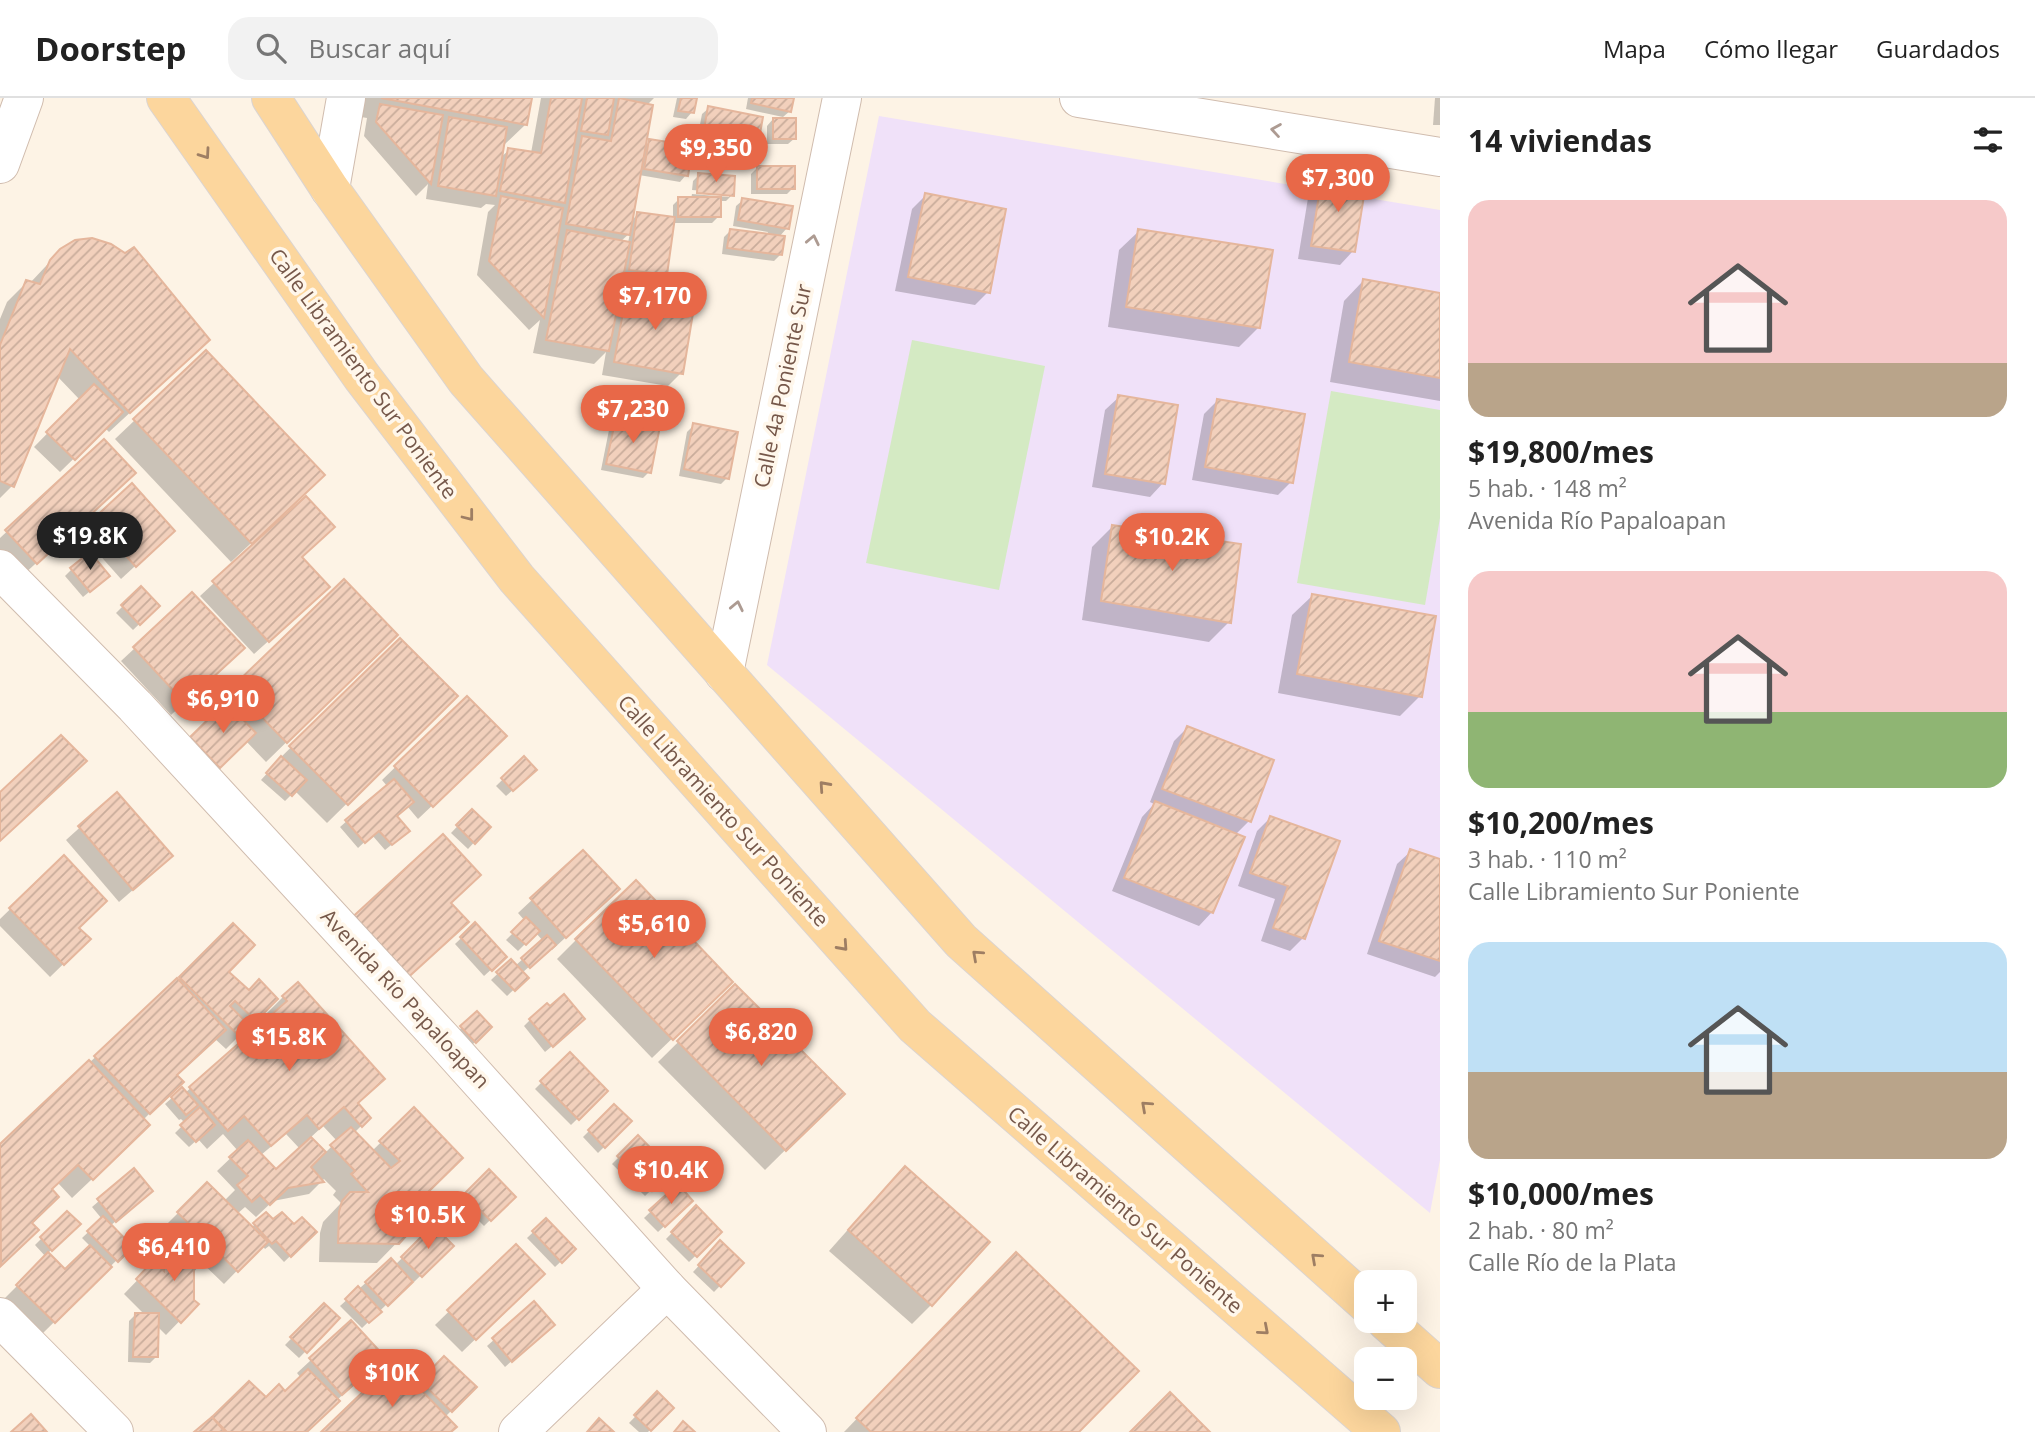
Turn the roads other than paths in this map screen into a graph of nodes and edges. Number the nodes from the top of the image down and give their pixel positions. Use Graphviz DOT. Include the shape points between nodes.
graph roads {
  1 [pos="24,98"];
  2 [pos="166,98"];
  3 [pos="271,98"];
  4 [pos="345,98"];
  5 [pos="842,98"];
  6 [pos="1079,98"];
  7 [pos="1440,157"];
  8 [pos="0,164"];
  9 [pos="330,190"];
  10 [pos="0,569"];
  11 [pos="724,673"];
  12 [pos="667,1289"];
  13 [pos="1354,1292"];
  14 [pos="0,1317"];
  15 [pos="1400,1333"];
  16 [pos="1439,1365"];
  17 [pos="114,1432"];
  18 [pos="518,1432"];
  19 [pos="807,1432"];
  20 [pos="1381,1432"];
  1 -- 8 [label="street"];
  2 -- 20 [label="main road, Calle Libramiento Sur Poniente, one-way" via="362,377 517,579 915,1026"];
  3 -- 9 [label="main road"];
  4 -- 9 [label="street"];
  11 -- 5 [label="street, Calle 4a Poniente Sur, one-way"];
  7 -- 6 [label="street, one-way"];
  9 -- 11 [label="main road" via="466,380"];
  10 -- 12 [label="street, Avenida Río Papaloapan" via="154,726"];
  13 -- 11 [label="main road, one-way" via="961,941"];
  12 -- 18 [label="street"];
  12 -- 19 [label="street, Avenida Río Papaloapan"];
  14 -- 17 [label="street"];
  15 -- 16 [label="main road"];
}
